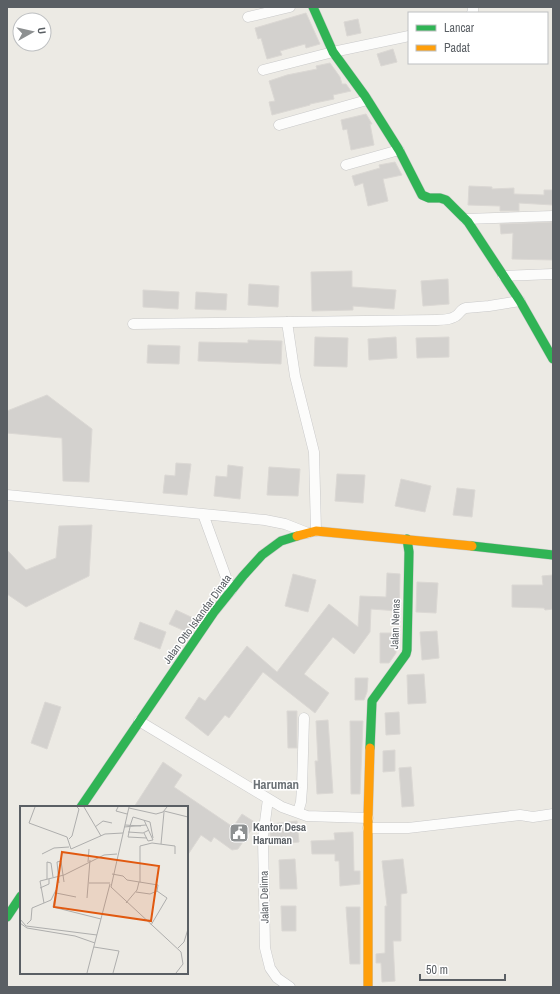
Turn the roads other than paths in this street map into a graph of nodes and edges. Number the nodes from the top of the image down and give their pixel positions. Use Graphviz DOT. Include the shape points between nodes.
graph roads {
  1 [pos="290,7"];
  2 [pos="313,7"];
  3 [pos="248,17"];
  4 [pos="408,36"];
  5 [pos="333,52"];
  6 [pos="264,70"];
  7 [pos="367,100"];
  8 [pos="279,125"];
  9 [pos="399,150"];
  10 [pos="346,165"];
  11 [pos="553,216"];
  12 [pos="465,219"];
  13 [pos="553,274"];
  14 [pos="503,276"];
  15 [pos="520,301"];
  16 [pos="287,322"];
  17 [pos="133,324"];
  18 [pos="553,359"];
  19 [pos="7,496"];
  20 [pos="203,514"];
  21 [pos="312,532"];
  22 [pos="408,539"];
  23 [pos="553,555"];
  24 [pos="231,591"];
  25 [pos="304,718"];
  26 [pos="139,721"];
  27 [pos="268,799"];
  28 [pos="82,806"];
  29 [pos="298,812"];
  30 [pos="553,814"];
  31 [pos="368,823"];
  32 [pos="20,898"];
  33 [pos="7,917"];
  34 [pos="290,987"];
  35 [pos="368,987"];
  1 -- 3 [label="street"];
  2 -- 5 [label="street"];
  4 -- 5 [label="street"];
  5 -- 6 [label="street"];
  5 -- 7 [label="street"];
  7 -- 8 [label="street"];
  7 -- 9 [label="street"];
  9 -- 10 [label="street"];
  9 -- 12 [label="street" via="422,195 443,198"];
  11 -- 12 [label="street"];
  12 -- 14 [label="street"];
  13 -- 14 [label="street"];
  14 -- 15 [label="street"];
  15 -- 16 [label="street" via="466,308 447,320"];
  15 -- 18 [label="street"];
  16 -- 17 [label="street"];
  16 -- 21 [label="street" via="294,376 314,452"];
  19 -- 20 [label="street"];
  20 -- 21 [label="street" via="265,520"];
  20 -- 24 [label="street"];
  21 -- 22 [label="street, Jalan Otto Iskandar Dinata"];
  21 -- 24 [label="street, Jalan Otto Iskandar Dinata" via="281,542 262,555"];
  22 -- 23 [label="street, Jalan Otto Iskandar Dinata"];
  22 -- 31 [label="street, Jalan Nenas" via="407,650 372,701"];
  24 -- 26 [label="street, Jalan Otto Iskandar Dinata"];
  25 -- 29 [label="street" via="302,788"];
  26 -- 27 [label="street"];
  26 -- 28 [label="street, Jalan Otto Iskandar Dinata"];
  27 -- 29 [label="street"];
  27 -- 34 [label="street, Jalan Delima" via="263,837 265,948 270,968 277,978"];
  29 -- 31 [label="street" via="307,816"];
  30 -- 31 [label="street" via="533,817 520,815 408,828"];
  31 -- 35 [label="street, Jalan Nenas"];
  32 -- 33 [label="street"];
}
